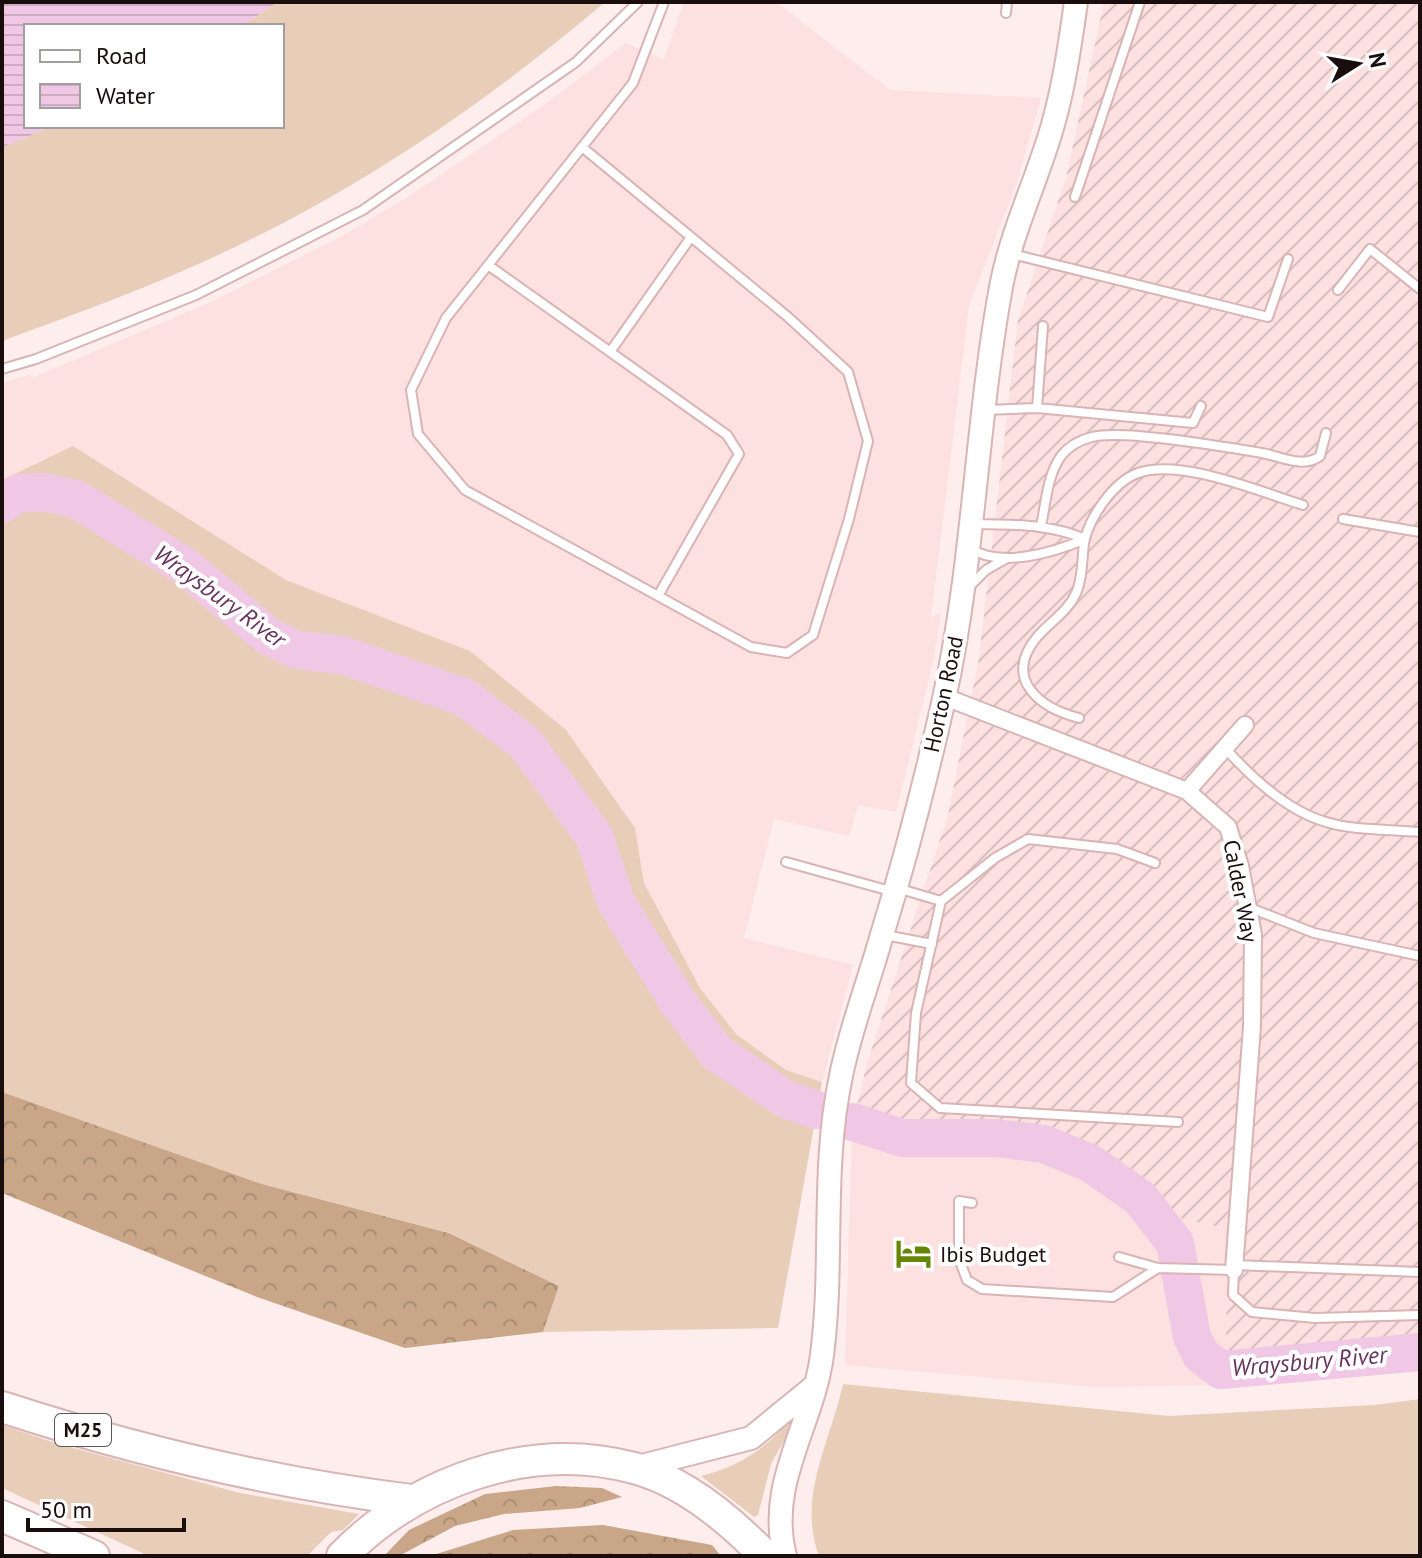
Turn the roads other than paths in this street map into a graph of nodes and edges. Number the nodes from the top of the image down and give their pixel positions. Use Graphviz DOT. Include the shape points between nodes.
graph roads {
  1 [pos="638,2"];
  2 [pos="664,2"];
  3 [pos="1007,2"];
  4 [pos="1076,2"];
  5 [pos="1140,2"];
  6 [pos="1006,13"];
  7 [pos="582,147"];
  8 [pos="1075,197"];
  9 [pos="691,237"];
  10 [pos="1012,253"];
  11 [pos="1288,259"];
  12 [pos="488,265"];
  13 [pos="1420,289"];
  14 [pos="1338,290"];
  15 [pos="1043,326"];
  16 [pos="610,352"];
  17 [pos="2,369"];
  18 [pos="1201,406"];
  19 [pos="1037,408"];
  20 [pos="982,410"];
  21 [pos="1326,433"];
  22 [pos="1303,505"];
  23 [pos="1343,519"];
  24 [pos="971,524"];
  25 [pos="1041,526"];
  26 [pos="1420,532"];
  27 [pos="1085,539"];
  28 [pos="969,547"];
  29 [pos="1011,556"];
  30 [pos="962,594"];
  31 [pos="658,596"];
  32 [pos="945,697"];
  33 [pos="1079,718"];
  34 [pos="1245,725"];
  35 [pos="1225,748"];
  36 [pos="1187,791"];
  37 [pos="1420,832"];
  38 [pos="786,862"];
  39 [pos="1155,863"];
  40 [pos="896,890"];
  41 [pos="941,901"];
  42 [pos="1248,907"];
  43 [pos="882,934"];
  44 [pos="932,944"];
  45 [pos="1420,956"];
  46 [pos="1178,1122"];
  47 [pos="972,1203"];
  48 [pos="1119,1257"];
  49 [pos="1234,1267"];
  50 [pos="1158,1268"];
  51 [pos="1420,1272"];
  52 [pos="1420,1315"];
  53 [pos="816,1385"];
  54 [pos="2,1407"];
  55 [pos="634,1468"];
  56 [pos="411,1500"];
  57 [pos="2,1516"];
  58 [pos="94,1556"];
  59 [pos="342,1556"];
  60 [pos="765,1556"];
  61 [pos="785,1556"];
  1 -- 17 [label="lane" via="576,62 363,210 196,295"];
  2 -- 7 [label="lane" via="633,83"];
  3 -- 6 [label="lane"];
  4 -- 10 [label="street, Horton Road" via="1053,125"];
  5 -- 8 [label="lane"];
  7 -- 9 [label="lane"];
  7 -- 12 [label="lane"];
  9 -- 16 [label="lane"];
  9 -- 31 [label="lane" via="848,372 868,441 813,635 787,653 751,647"];
  10 -- 11 [label="lane" via="1268,317"];
  10 -- 20 [label="street, Horton Road" via="1002,282"];
  12 -- 16 [label="lane"];
  12 -- 31 [label="lane" via="446,318 411,390 418,434 465,490"];
  13 -- 14 [label="lane" via="1370,249"];
  15 -- 19 [label="lane"];
  16 -- 31 [label="lane" via="727,435 739,454"];
  18 -- 19 [label="lane" via="1193,423"];
  19 -- 20 [label="lane"];
  20 -- 24 [label="street, Horton Road"];
  21 -- 25 [label="lane" via="1320,456 1302,462 1264,453 1093,436 1062,454 1052,473"];
  22 -- 27 [label="lane" via="1191,472 1148,470 1110,493"];
  23 -- 26 [label="lane"];
  24 -- 25 [label="lane"];
  24 -- 28 [label="street, Horton Road"];
  25 -- 27 [label="lane"];
  27 -- 29 [label="lane" via="1057,551"];
  27 -- 33 [label="lane" via="1076,594 1031,645 1025,664 1039,703"];
  28 -- 29 [label="lane" via="986,556"];
  28 -- 30 [label="street, Horton Road"];
  29 -- 30 [label="lane" via="986,570"];
  30 -- 32 [label="street, Horton Road"];
  32 -- 36 [label="street, Calder Way"];
  32 -- 40 [label="street, Horton Road"];
  34 -- 35 [label="street"];
  35 -- 36 [label="street"];
  35 -- 37 [label="lane" via="1296,809 1326,823"];
  36 -- 42 [label="street, Calder Way" via="1228,827"];
  38 -- 40 [label="lane"];
  39 -- 41 [label="lane" via="1117,849 1028,839"];
  40 -- 41 [label="lane"];
  40 -- 43 [label="street, Horton Road"];
  41 -- 44 [label="lane"];
  42 -- 45 [label="lane" via="1314,933"];
  42 -- 49 [label="street, Calder Way" via="1253,935 1252,1026"];
  43 -- 44 [label="lane"];
  43 -- 53 [label="street, Horton Road" via="841,1075 830,1148 822,1355"];
  44 -- 46 [label="lane" via="916,1013 911,1083 940,1108"];
  47 -- 50 [label="lane" via="959,1201 959,1259 967,1280 982,1289 1113,1297"];
  48 -- 50 [label="lane"];
  49 -- 50 [label="lane"];
  49 -- 51 [label="lane"];
  49 -- 52 [label="lane" via="1233,1295 1252,1312 1315,1318"];
  53 -- 55 [label="street" via="751,1438"];
  53 -- 61 [label="street, Horton Road" via="789,1456 781,1500"];
  54 -- 56 [label="highway, M25" via="163,1453"];
  55 -- 56 [label="highway" via="570,1460 518,1463"];
  55 -- 60 [label="highway" via="688,1493 741,1530"];
  56 -- 59 [label="highway"];
  57 -- 58 [label="highway"];
}
